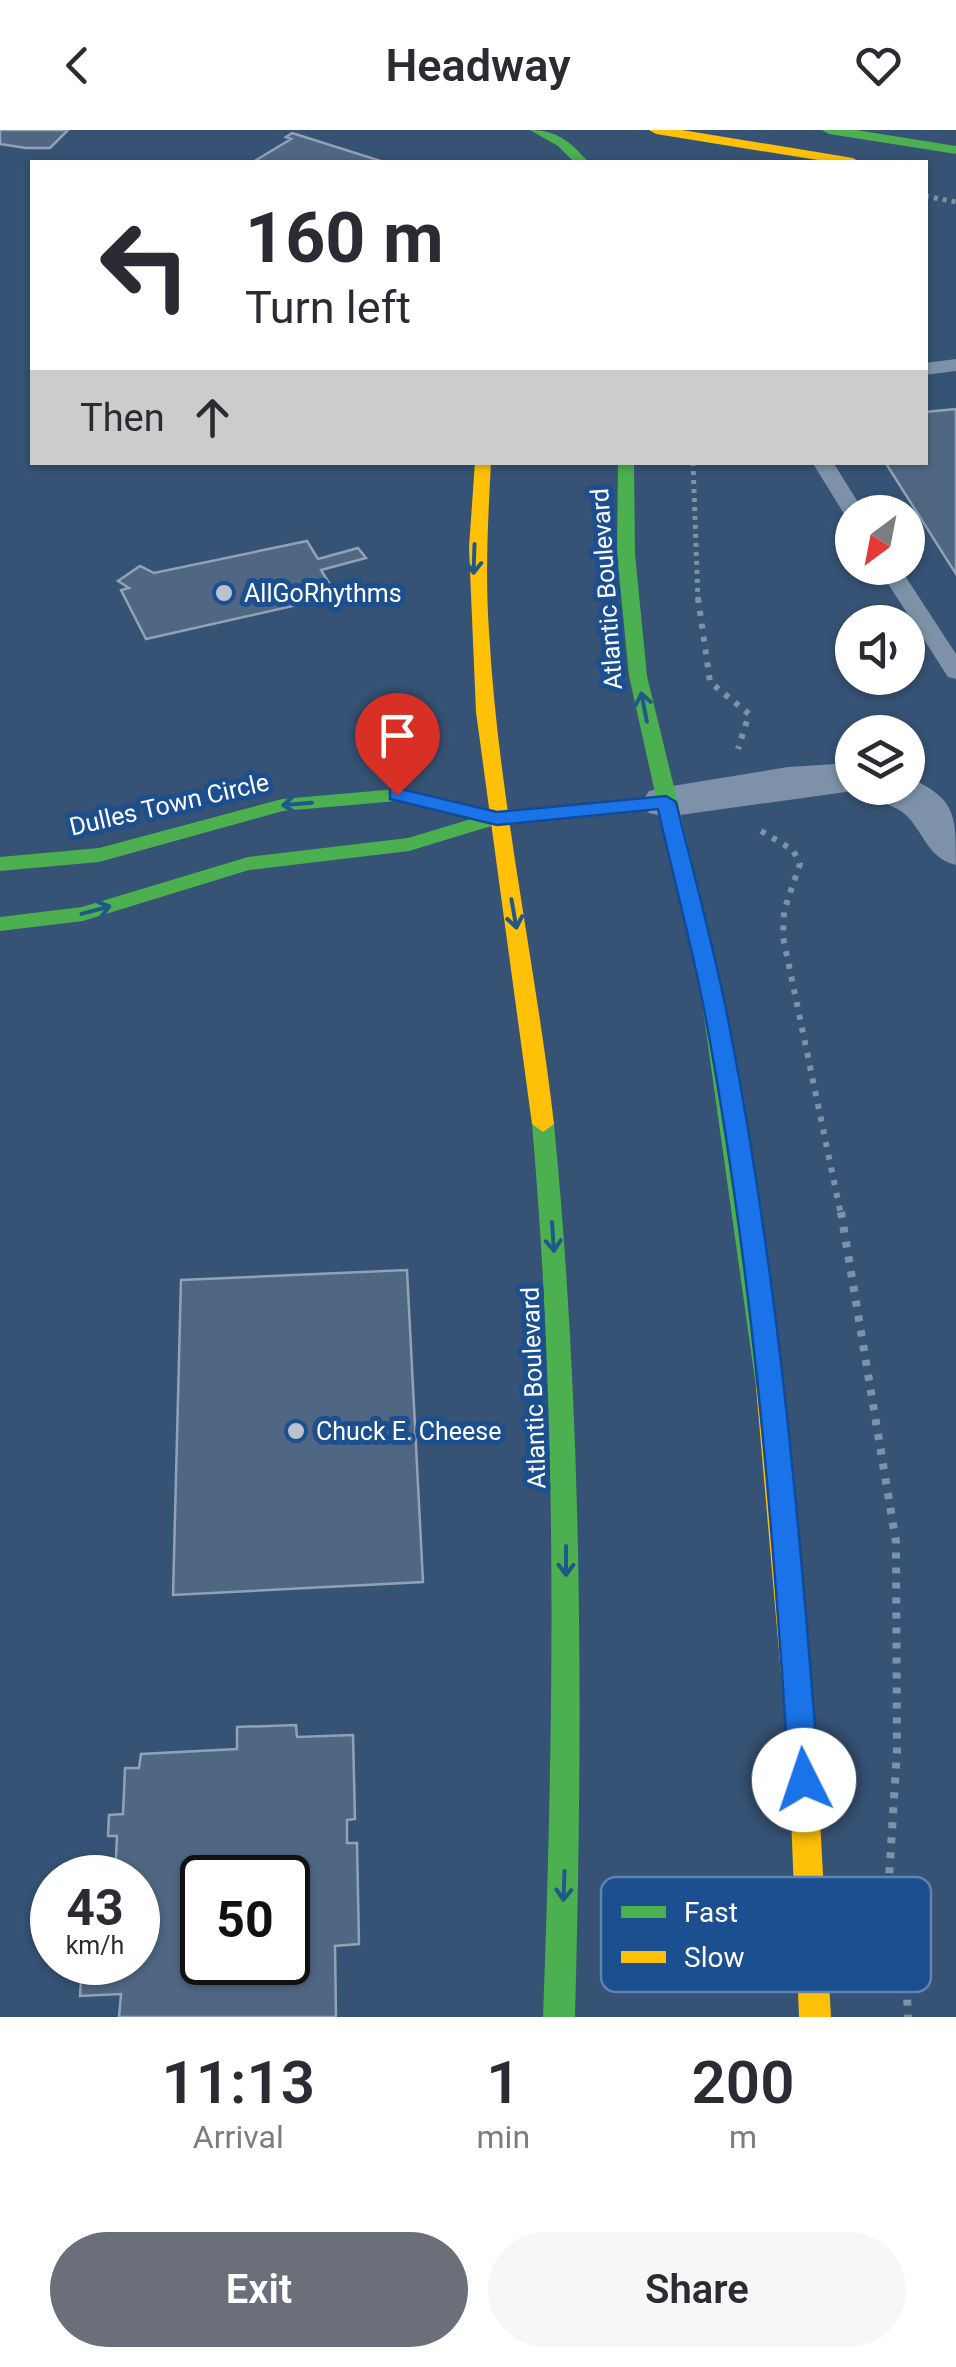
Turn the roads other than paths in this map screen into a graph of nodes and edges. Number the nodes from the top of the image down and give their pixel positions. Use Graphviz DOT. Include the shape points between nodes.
graph roads {
  1 [pos="536,130"];
  2 [pos="656,130"];
  3 [pos="830,130"];
  4 [pos="736,145"];
  5 [pos="956,150"];
  6 [pos="579,160"];
  7 [pos="839,160"];
  8 [pos="956,365"];
  9 [pos="928,369"];
  10 [pos="483,465"];
  11 [pos="626,465"];
  12 [pos="824,465"];
  13 [pos="843,495"];
  14 [pos="900,585"];
  15 [pos="956,672"];
  16 [pos="835,779"];
  17 [pos="666,802"];
  18 [pos="924,805"];
  19 [pos="497,818"];
  20 [pos="956,848"];
  21 [pos="0,864"];
  22 [pos="0,924"];
  23 [pos="811,1877"];
  24 [pos="814,1992"];
  25 [pos="559,2017"];
  26 [pos="815,2017"];
  1 -- 6 [label="main road"];
  2 -- 4 [label="main road"];
  3 -- 5 [label="main road"];
  4 -- 7 [label="main road"];
  8 -- 9 [label="lane"];
  10 -- 19 [label="main road, Atlantic Boulevard, one-way" via="472,610"];
  17 -- 11 [label="main road, Atlantic Boulevard, one-way" via="634,649"];
  12 -- 13 [label="lane"];
  14 -- 15 [label="lane"];
  16 -- 17 [label="street"];
  17 -- 19 [label="main road"];
  17 -- 23 [label="main road, Atlantic Boulevard" via="715,1008 750,1224 789,1563"];
  18 -- 20 [label="street"];
  19 -- 21 [label="main road, Dulles Town Circle, one-way" via="397,795 282,805 98,854"];
  22 -- 19 [label="main road, one-way" via="83,914 248,864 409,844"];
  19 -- 25 [label="main road, Atlantic Boulevard, one-way" via="531,1008 558,1311 566,1539"];
  24 -- 26 [label="main road, Atlantic Boulevard"];
}
